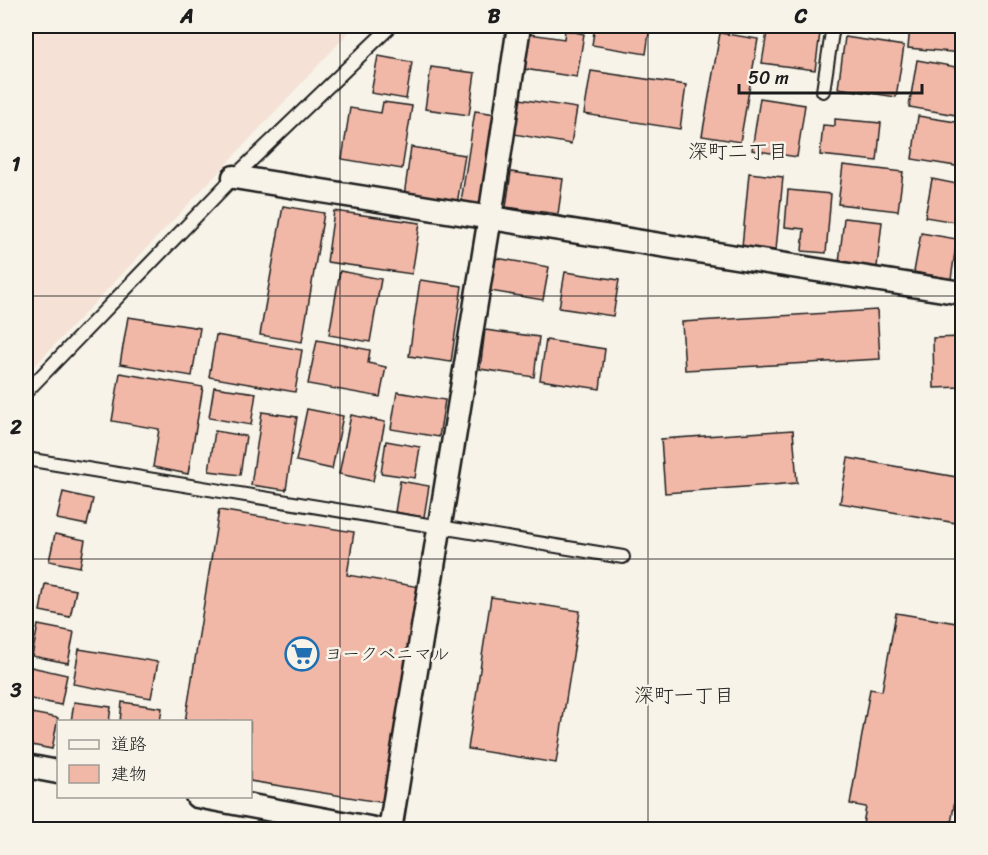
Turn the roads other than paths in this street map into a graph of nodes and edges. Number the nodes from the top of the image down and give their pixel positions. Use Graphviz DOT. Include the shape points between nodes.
graph roads {
  1 [pos="391,26"];
  2 [pos="519,26"];
  3 [pos="833,26"];
  4 [pos="823,92"];
  5 [pos="234,177"];
  6 [pos="490,217"];
  7 [pos="963,293"];
  8 [pos="26,392"];
  9 [pos="26,459"];
  10 [pos="439,527"];
  11 [pos="623,557"];
  12 [pos="26,766"];
  13 [pos="57,772"];
  14 [pos="208,798"];
  15 [pos="380,830"];
  16 [pos="390,830"];
  1 -- 5 [label="lane"];
  2 -- 6 [label="street"];
  3 -- 4 [label="lane"];
  5 -- 6 [label="street"];
  5 -- 8 [label="lane"];
  6 -- 7 [label="street"];
  6 -- 10 [label="street"];
  9 -- 10 [label="lane"];
  10 -- 11 [label="lane"];
  10 -- 16 [label="street"];
  12 -- 13 [label="street"];
  14 -- 15 [label="street"];
}
